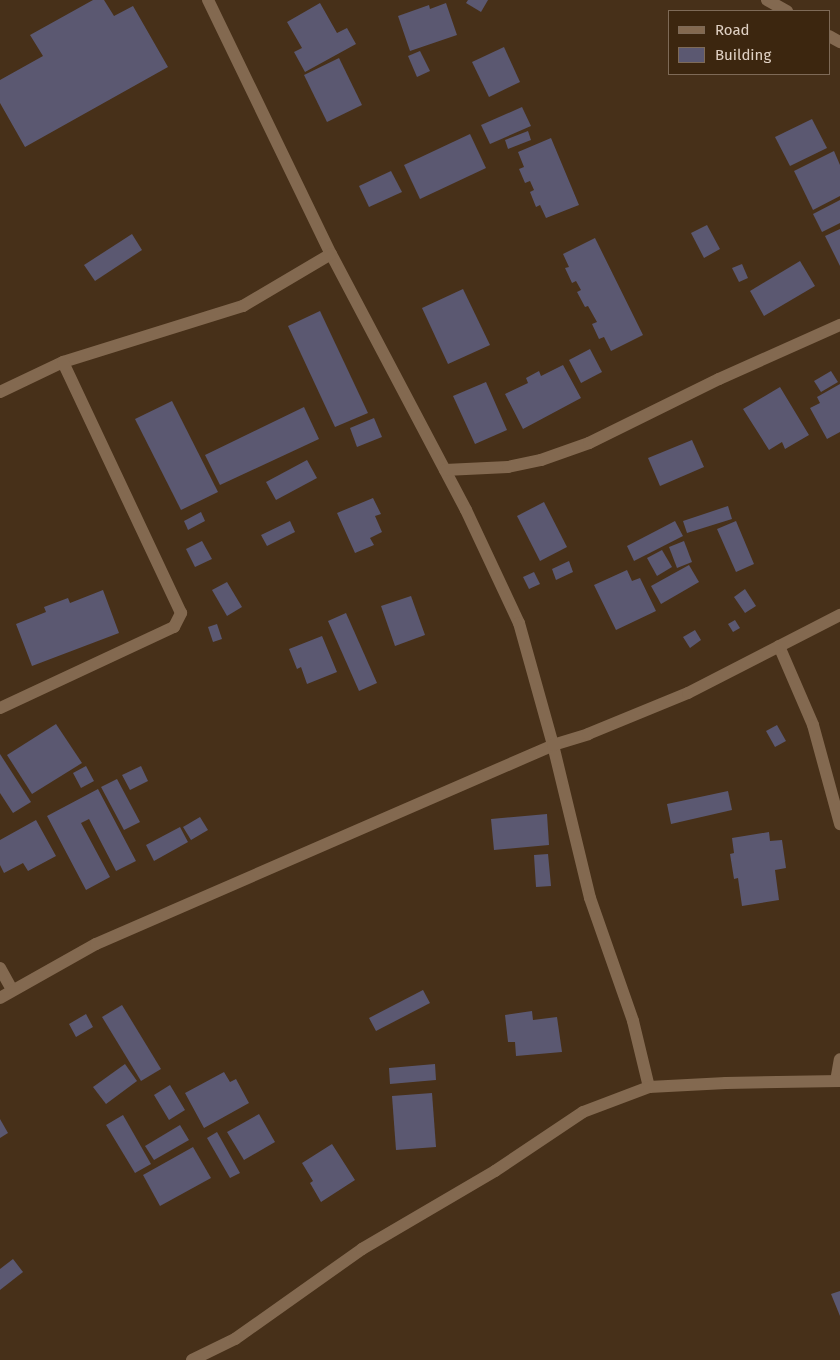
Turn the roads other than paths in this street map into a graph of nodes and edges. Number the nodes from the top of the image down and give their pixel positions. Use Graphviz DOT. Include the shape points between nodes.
graph roads {
  1 [pos="208,0"];
  2 [pos="767,0"];
  3 [pos="784,10"];
  4 [pos="331,254"];
  5 [pos="840,325"];
  6 [pos="62,362"];
  7 [pos="0,392"];
  8 [pos="445,470"];
  9 [pos="840,615"];
  10 [pos="779,646"];
  11 [pos="0,708"];
  12 [pos="553,745"];
  13 [pos="840,824"];
  14 [pos="0,968"];
  15 [pos="12,990"];
  16 [pos="0,998"];
  17 [pos="840,1059"];
  18 [pos="838,1081"];
  19 [pos="650,1087"];
  20 [pos="192,1360"];
  1 -- 4 [label="street"];
  2 -- 3 [label="street"];
  4 -- 6 [label="street" via="243,306"];
  4 -- 8 [label="street"];
  5 -- 8 [label="street" via="581,446 508,467"];
  6 -- 7 [label="street"];
  6 -- 11 [label="street" via="181,613 174,627"];
  8 -- 12 [label="street" via="519,623"];
  9 -- 10 [label="street"];
  10 -- 12 [label="street" via="688,693"];
  10 -- 13 [label="street" via="812,725"];
  12 -- 15 [label="street" via="96,944"];
  12 -- 19 [label="street" via="590,898 633,1022"];
  14 -- 15 [label="street"];
  15 -- 16 [label="street"];
  17 -- 18 [label="street"];
  18 -- 19 [label="street"];
  19 -- 20 [label="street" via="583,1112 495,1172 362,1249 236,1339"];
}
